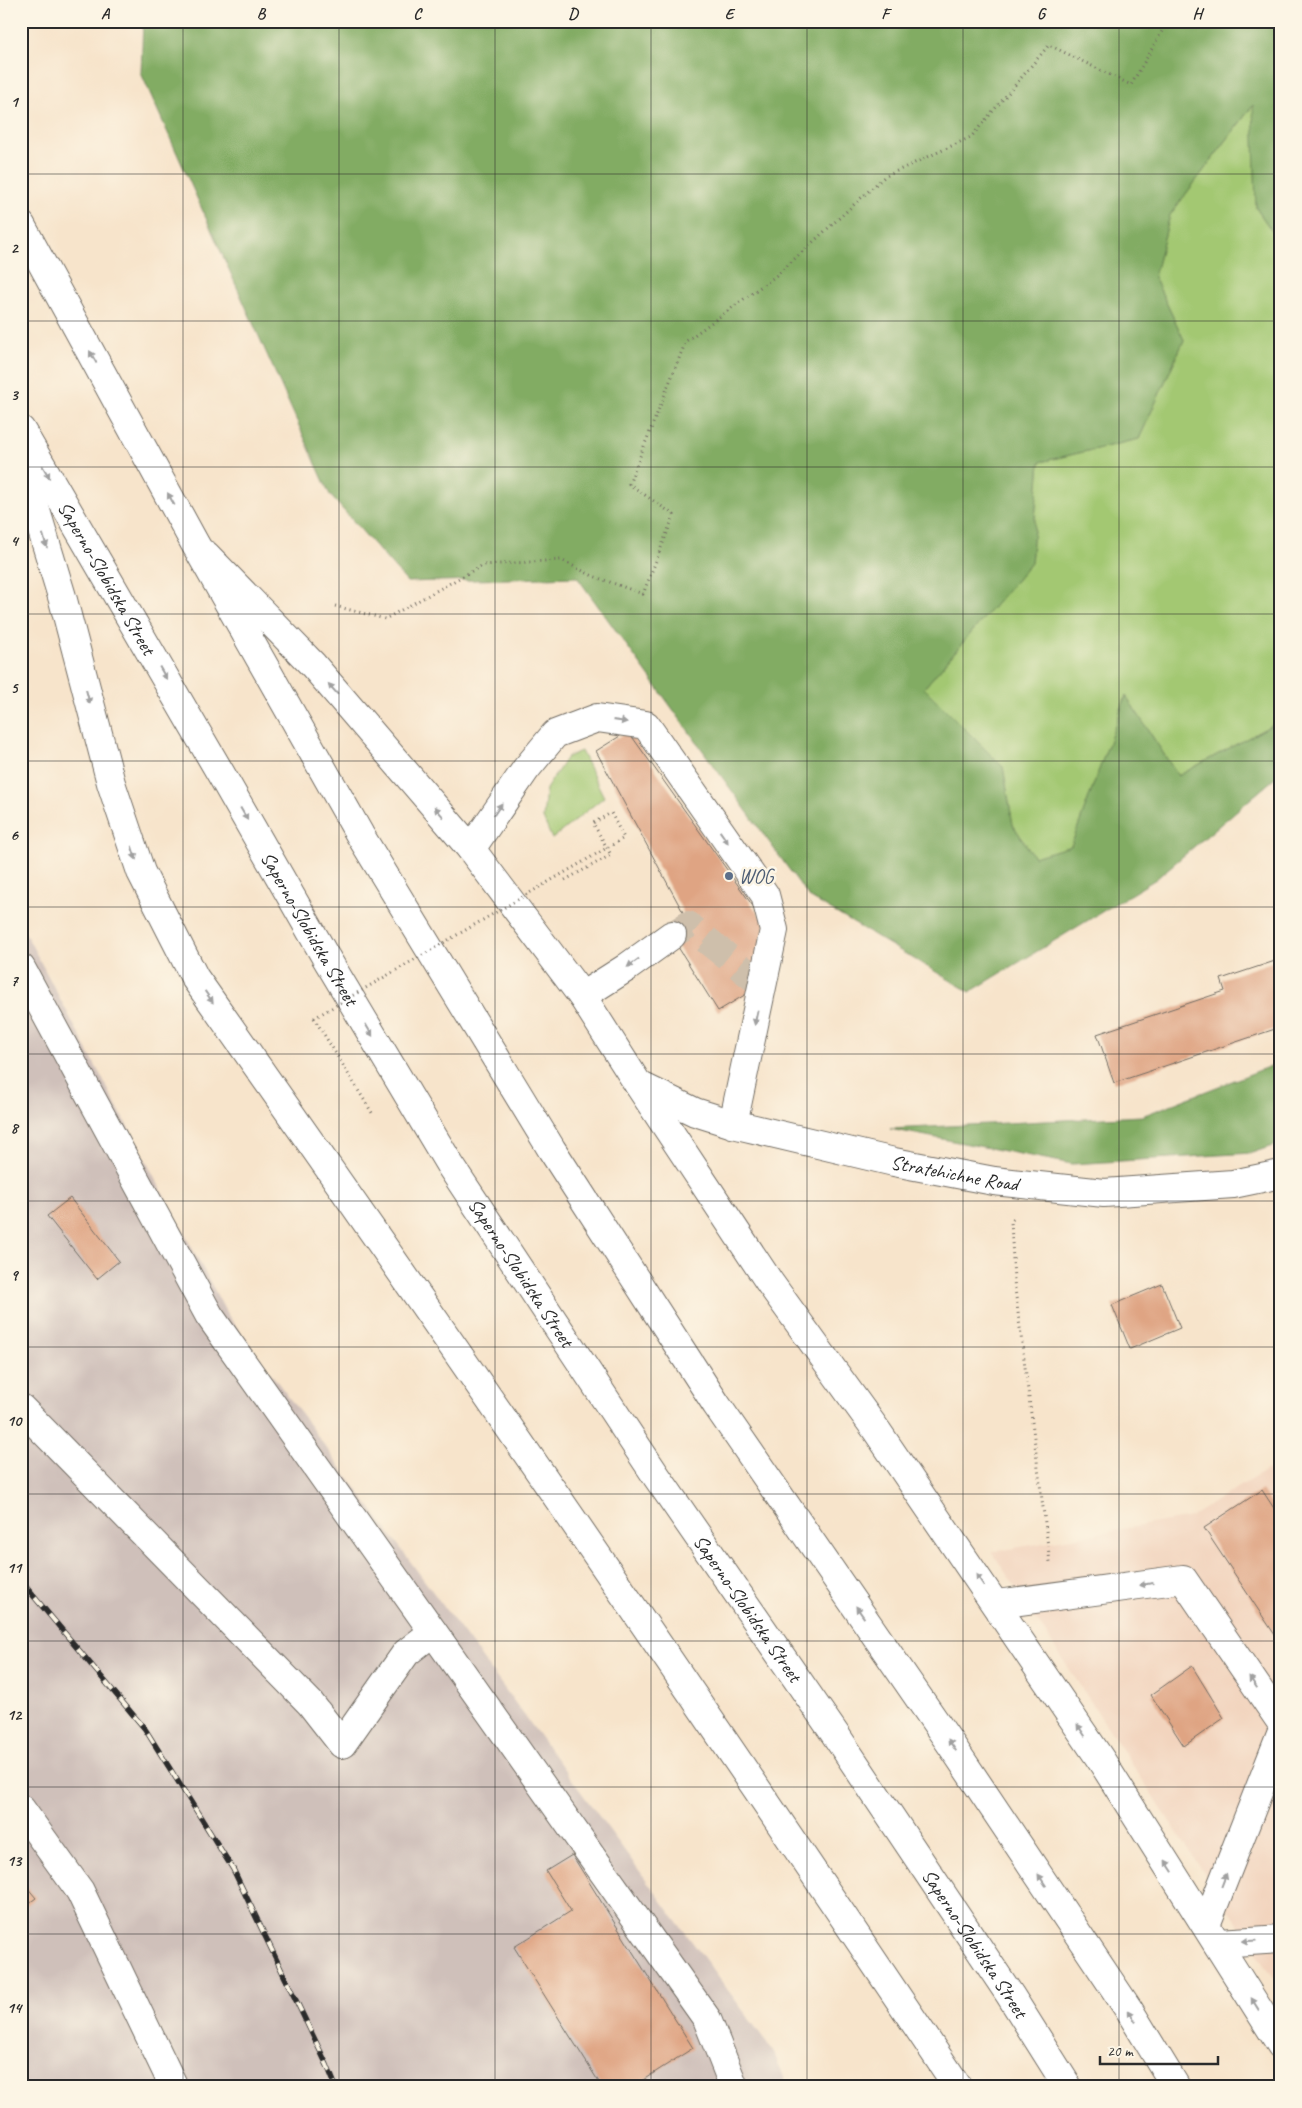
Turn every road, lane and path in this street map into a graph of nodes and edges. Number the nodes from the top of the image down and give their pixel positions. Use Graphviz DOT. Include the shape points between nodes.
graph roads {
  1 [pos="1168,21"];
  2 [pos="21,225"];
  3 [pos="21,430"];
  4 [pos="21,460"];
  5 [pos="194,542"];
  6 [pos="335,606"];
  7 [pos="471,849"];
  8 [pos="565,880"];
  9 [pos="672,935"];
  10 [pos="21,968"];
  11 [pos="582,996"];
  12 [pos="21,1000"];
  13 [pos="52,1023"];
  14 [pos="638,1084"];
  15 [pos="374,1116"];
  16 [pos="733,1124"];
  17 [pos="1281,1174"];
  18 [pos="1041,1186"];
  19 [pos="21,1408"];
  20 [pos="1054,1596"];
  21 [pos="997,1604"];
  22 [pos="433,1632"];
  23 [pos="1281,1722"];
  24 [pos="1281,1734"];
  25 [pos="21,1809"];
  26 [pos="1212,1934"];
  27 [pos="1281,1939"];
  28 [pos="1281,2045"];
  29 [pos="174,2087"];
  30 [pos="734,2087"];
  31 [pos="958,2087"];
  32 [pos="1068,2087"];
  33 [pos="1176,2087"];
  1 -- 6 [label="path" via="1130,85 1048,45 971,137 884,177 777,274 686,341 630,484 674,515 643,594 593,576 562,560 483,565 385,619"];
  5 -- 2 [label="street, one-way"];
  3 -- 32 [label="street, Saperno-Slobidska Street, one-way" via="325,956 450,1165 657,1477 1010,1995"];
  4 -- 31 [label="street, Saperno-Slobidska Street, one-way" via="63,600 111,782 141,872 195,978 790,1836"];
  7 -- 5 [label="street, one-way" via="313,665"];
  33 -- 5 [label="street, one-way" via="1129,2010 952,1746 716,1404 552,1150 360,835"];
  7 -- 11 [label="street"];
  7 -- 16 [label="street, one-way" via="526,769 555,734 596,718 646,725 765,894 774,930 759,982"];
  8 -- 15 [label="path, bridge" via="611,855 593,823 611,813 624,838 314,1018"];
  9 -- 11 [label="street, one-way"];
  10 -- 13 [label="street"];
  11 -- 14 [label="street"];
  12 -- 13 [label="street"];
  13 -- 22 [label="street" via="210,1315"];
  14 -- 16 [label="street, Stratehichne Road" via="695,1112"];
  21 -- 14 [label="street, one-way" via="770,1282"];
  16 -- 18 [label="street, Stratehichne Road" via="894,1162 994,1181"];
  17 -- 18 [label="street, Stratehichne Road" via="1234,1184 1104,1193"];
  18 -- 20 [label="path" via="1011,1221 1014,1281"];
  19 -- 22 [label="street" via="310,1703 342,1744 406,1653"];
  20 -- 21 [label="street"];
  23 -- 20 [label="street, one-way" via="1183,1579"];
  26 -- 21 [label="street, one-way"];
  22 -- 30 [label="street" via="707,2019"];
  26 -- 24 [label="street, one-way"];
  25 -- 29 [label="street" via="80,1891"];
  27 -- 26 [label="street, one-way"];
  28 -- 26 [label="street, one-way"];
}
